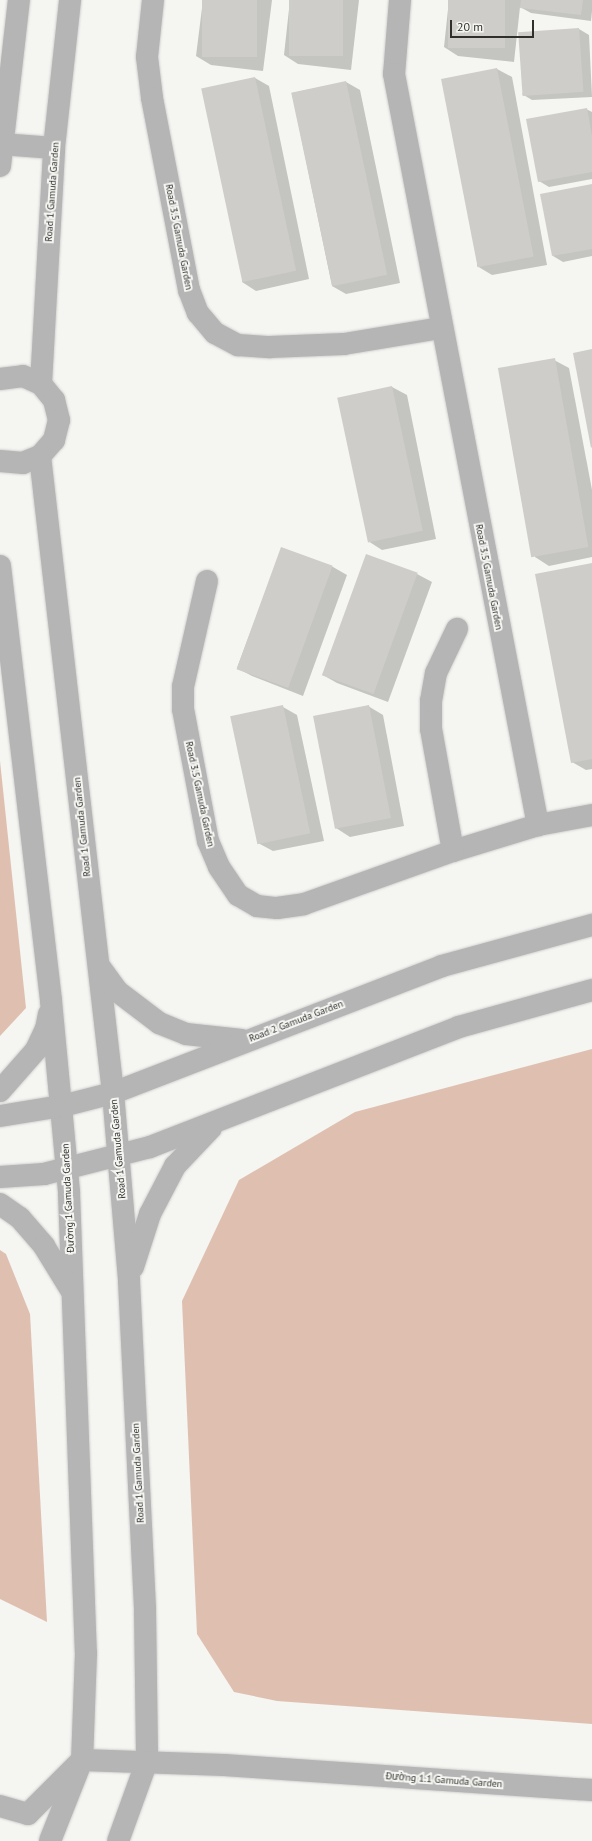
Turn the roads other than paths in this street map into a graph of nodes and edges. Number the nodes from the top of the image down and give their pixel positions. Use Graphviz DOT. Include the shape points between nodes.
graph roads {
  1 [pos="19,0"];
  2 [pos="70,0"];
  3 [pos="153,0"];
  4 [pos="400,0"];
  5 [pos="1,144"];
  6 [pos="54,148"];
  7 [pos="0,166"];
  8 [pos="441,328"];
  9 [pos="0,379"];
  10 [pos="41,384"];
  11 [pos="40,456"];
  12 [pos="0,461"];
  13 [pos="0,566"];
  14 [pos="207,581"];
  15 [pos="458,629"];
  16 [pos="592,815"];
  17 [pos="538,825"];
  18 [pos="453,851"];
  19 [pos="592,925"];
  20 [pos="98,963"];
  21 [pos="592,990"];
  22 [pos="51,1001"];
  23 [pos="245,1041"];
  24 [pos="0,1091"];
  25 [pos="113,1093"];
  26 [pos="62,1106"];
  27 [pos="0,1116"];
  28 [pos="216,1123"];
  29 [pos="120,1157"];
  30 [pos="67,1169"];
  31 [pos="0,1177"];
  32 [pos="0,1204"];
  33 [pos="129,1281"];
  34 [pos="72,1291"];
  35 [pos="82,1760"];
  36 [pos="147,1761"];
  37 [pos="592,1790"];
  38 [pos="0,1806"];
  39 [pos="50,1841"];
  40 [pos="118,1841"];
  1 -- 5 [label="street"];
  2 -- 6 [label="street, Road 1 Gamuda Garden"];
  3 -- 8 [label="street, Road 3.5 Gamuda Garden" via="147,57 152,98 189,290 198,313 215,333 238,345 270,347 344,344"];
  4 -- 8 [label="street, Road 3.5 Gamuda Garden" via="394,74"];
  5 -- 6 [label="street"];
  5 -- 7 [label="street"];
  6 -- 10 [label="street, Road 1 Gamuda Garden"];
  8 -- 17 [label="street, Road 3.5 Gamuda Garden"];
  9 -- 10 [label="street" via="23,376"];
  10 -- 11 [label="street" via="54,400 59,420 54,440"];
  11 -- 12 [label="street" via="23,463"];
  11 -- 20 [label="street, Road 1 Gamuda Garden"];
  13 -- 22 [label="street"];
  14 -- 18 [label="street, Road 3.5 Gamuda Garden" via="183,687 183,709 208,841 219,868 238,895 257,906 277,908 304,904"];
  15 -- 18 [label="street" via="436,673 431,729"];
  16 -- 17 [label="street, Road 3.5 Gamuda Garden"];
  17 -- 18 [label="street, Road 3.5 Gamuda Garden"];
  19 -- 23 [label="street, Road 2 Gamuda Garden" via="442,966"];
  20 -- 23 [label="street" via="117,991 159,1023 186,1034"];
  20 -- 25 [label="street, Road 1 Gamuda Garden"];
  21 -- 28 [label="street" via="458,1027"];
  22 -- 24 [label="street" via="46,1029 36,1050"];
  22 -- 26 [label="street"];
  23 -- 25 [label="street, Road 2 Gamuda Garden"];
  25 -- 26 [label="street, Road 2 Gamuda Garden"];
  25 -- 29 [label="street, Road 1 Gamuda Garden"];
  26 -- 27 [label="street, Road 2 Gamuda Garden"];
  26 -- 30 [label="street, Đường 1 Gamuda Garden"];
  28 -- 29 [label="street"];
  28 -- 33 [label="street" via="190,1148 171,1173 150,1214"];
  29 -- 30 [label="street"];
  29 -- 33 [label="street, Road 1 Gamuda Garden"];
  30 -- 31 [label="street" via="44,1174"];
  30 -- 34 [label="street, Đường 1 Gamuda Garden"];
  32 -- 34 [label="street" via="20,1218 44,1246"];
  33 -- 36 [label="street, Road 1 Gamuda Garden" via="145,1610"];
  34 -- 35 [label="street" via="86,1653"];
  35 -- 36 [label="street, Đường 1.1 Gamuda Garden"];
  35 -- 38 [label="street" via="28,1814"];
  35 -- 39 [label="street"];
  36 -- 37 [label="street, Đường 1.1 Gamuda Garden"];
  36 -- 40 [label="street, Road 1 Gamuda Garden"];
}
